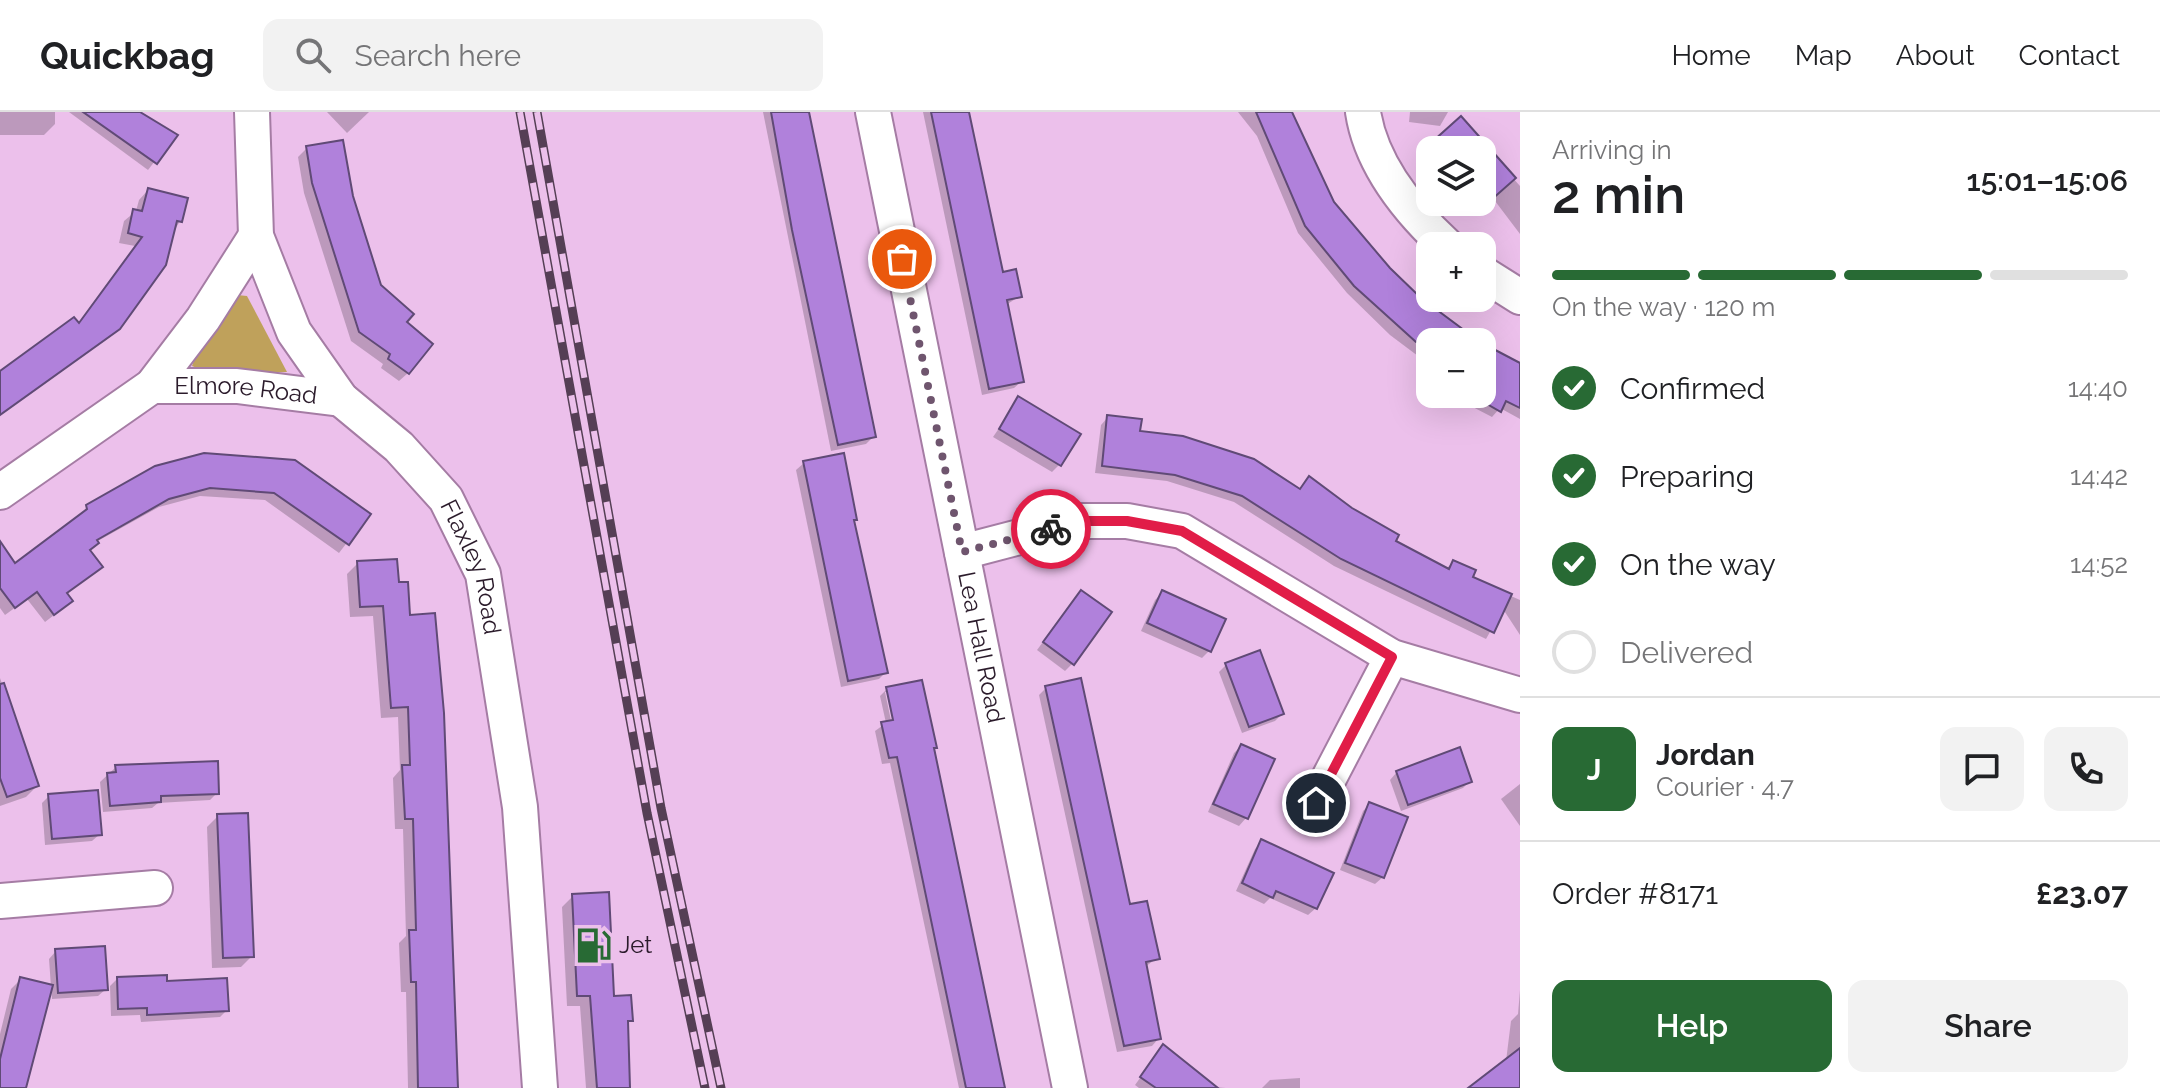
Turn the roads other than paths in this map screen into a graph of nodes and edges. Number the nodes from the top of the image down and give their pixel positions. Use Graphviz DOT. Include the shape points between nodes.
graph roads {
  1 [pos="252,112"];
  2 [pos="873,112"];
  3 [pos="1363,112"];
  4 [pos="1434,232"];
  5 [pos="256,236"];
  6 [pos="1496,282"];
  7 [pos="1520,297"];
  8 [pos="152,386"];
  9 [pos="341,399"];
  10 [pos="0,492"];
  11 [pos="962,552"];
  12 [pos="1392,657"];
  13 [pos="1520,695"];
  14 [pos="1316,803"];
  15 [pos="155,888"];
  16 [pos="0,901"];
  17 [pos="540,1088"];
  18 [pos="1070,1088"];
  1 -- 5 [label="street, Flaxley Road"];
  2 -- 11 [label="street, Lea Hall Road"];
  3 -- 4 [label="street" via="1365,129 1397,191"];
  5 -- 8 [label="street, Elmore Road"];
  5 -- 9 [label="street, Flaxley Road" via="294,332"];
  6 -- 7 [label="street"];
  8 -- 9 [label="street, Elmore Road" via="237,386"];
  8 -- 10 [label="street, Elmore Road"];
  9 -- 17 [label="street, Flaxley Road" via="399,447 446,499 483,574 520,807"];
  11 -- 12 [label="street" via="1081,521 1127,521 1182,531"];
  11 -- 18 [label="street, Lea Hall Road"];
  12 -- 13 [label="street"];
  12 -- 14 [label="street"];
  15 -- 16 [label="street"];
}
